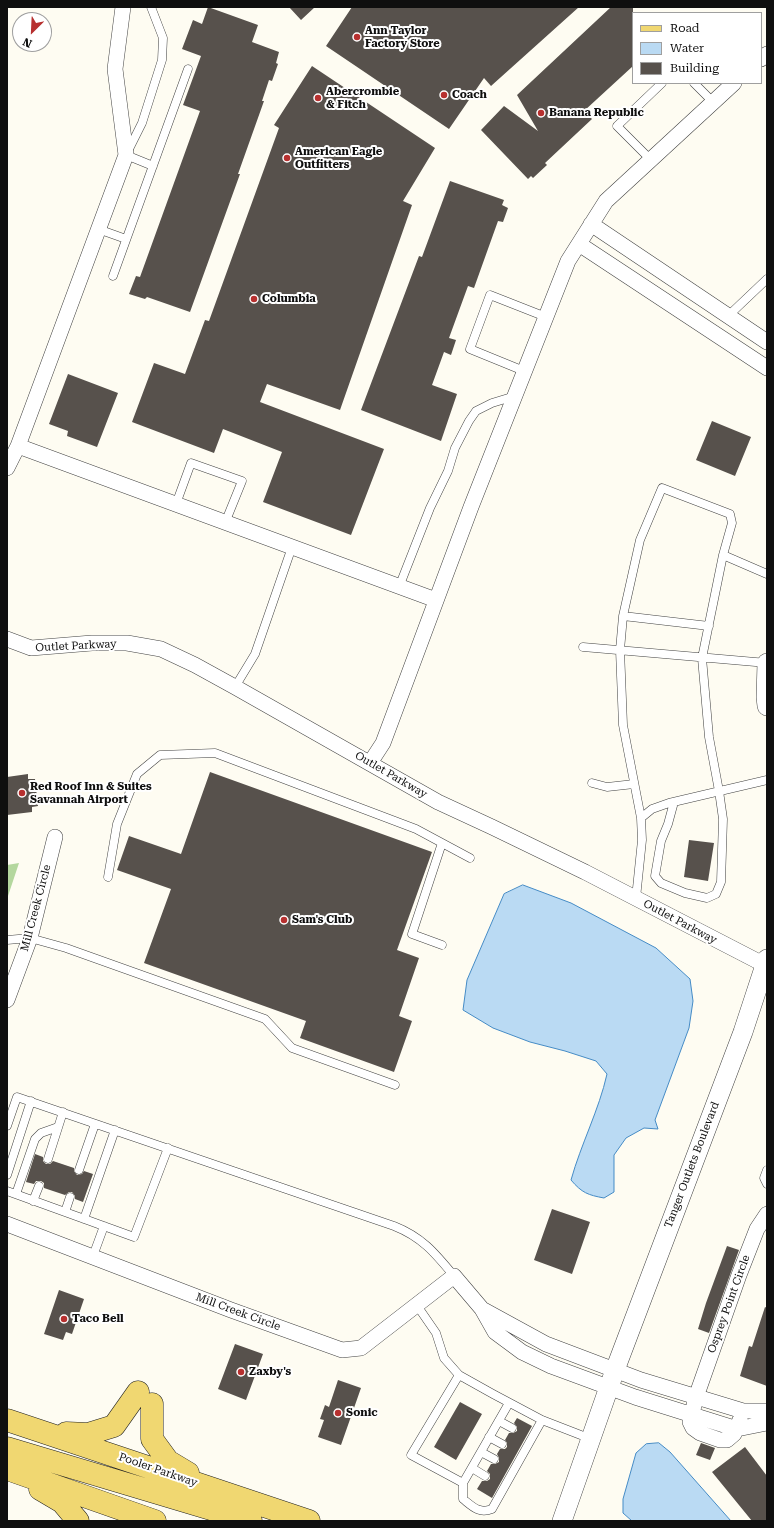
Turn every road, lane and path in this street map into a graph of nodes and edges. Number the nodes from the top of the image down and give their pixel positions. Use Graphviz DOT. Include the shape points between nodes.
graph roads {
  1 [pos="123,7"];
  2 [pos="152,7"];
  3 [pos="188,69"];
  4 [pos="661,84"];
  5 [pos="695,84"];
  6 [pos="733,84"];
  7 [pos="713,102"];
  8 [pos="126,155"];
  9 [pos="651,160"];
  10 [pos="153,166"];
  11 [pos="591,224"];
  12 [pos="98,229"];
  13 [pos="126,239"];
  14 [pos="579,244"];
  15 [pos="113,276"];
  16 [pos="767,279"];
  17 [pos="728,316"];
  18 [pos="546,317"];
  19 [pos="767,342"];
  20 [pos="767,368"];
  21 [pos="524,371"];
  22 [pos="515,396"];
  23 [pos="18,446"];
  24 [pos="7,468"];
  25 [pos="176,504"];
  26 [pos="225,522"];
  27 [pos="292,547"];
  28 [pos="723,555"];
  29 [pos="767,574"];
  30 [pos="399,587"];
  31 [pos="436,600"];
  32 [pos="623,616"];
  33 [pos="708,626"];
  34 [pos="7,639"];
  35 [pos="584,647"];
  36 [pos="620,650"];
  37 [pos="702,658"];
  38 [pos="767,663"];
  39 [pos="235,686"];
  40 [pos="767,706"];
  41 [pos="370,763"];
  42 [pos="767,780"];
  43 [pos="592,783"];
  44 [pos="634,784"];
  45 [pos="719,791"];
  46 [pos="674,802"];
  47 [pos="641,818"];
  48 [pos="55,837"];
  49 [pos="442,843"];
  50 [pos="470,858"];
  51 [pos="108,877"];
  52 [pos="636,898"];
  53 [pos="30,938"];
  54 [pos="7,940"];
  55 [pos="442,945"];
  56 [pos="766,963"];
  57 [pos="7,1000"];
  58 [pos="395,1085"];
  59 [pos="31,1101"];
  60 [pos="63,1112"];
  61 [pos="95,1124"];
  62 [pos="7,1126"];
  63 [pos="58,1127"];
  64 [pos="115,1130"];
  65 [pos="168,1148"];
  66 [pos="48,1159"];
  67 [pos="80,1170"];
  68 [pos="767,1170"];
  69 [pos="7,1175"];
  70 [pos="767,1184"];
  71 [pos="39,1186"];
  72 [pos="7,1191"];
  73 [pos="16,1194"];
  74 [pos="70,1197"];
  75 [pos="34,1200"];
  76 [pos="65,1212"];
  77 [pos="767,1214"];
  78 [pos="84,1219"];
  79 [pos="7,1224"];
  80 [pos="104,1226"];
  81 [pos="92,1256"];
  82 [pos="454,1276"];
  83 [pos="416,1304"];
  84 [pos="459,1375"];
  85 [pos="612,1379"];
  86 [pos="696,1397"];
  87 [pos="509,1403"];
  88 [pos="744,1411"];
  89 [pos="767,1411"];
  90 [pos="691,1414"];
  91 [pos="7,1420"];
  92 [pos="542,1420"];
  93 [pos="499,1421"];
  94 [pos="767,1423"];
  95 [pos="512,1428"];
  96 [pos="737,1429"];
  97 [pos="46,1433"];
  98 [pos="489,1437"];
  99 [pos="591,1439"];
  100 [pos="502,1444"];
  101 [pos="7,1448"];
  102 [pos="481,1452"];
  103 [pos="494,1459"];
  104 [pos="472,1468"];
  105 [pos="7,1470"];
  106 [pos="485,1476"];
  107 [pos="463,1483"];
  108 [pos="212,1488"];
  109 [pos="78,1521"];
  110 [pos="155,1521"];
  111 [pos="251,1521"];
  112 [pos="309,1521"];
  113 [pos="562,1521"];
  1 -- 8 [label="street" via="115,69"];
  2 -- 8 [label="lane" via="163,38 162,60 142,123"];
  3 -- 10 [label="lane"];
  4 -- 9 [label="lane" via="617,126"];
  5 -- 7 [label="lane"];
  6 -- 7 [label="street"];
  7 -- 9 [label="street"];
  8 -- 10 [label="lane"];
  8 -- 12 [label="street"];
  9 -- 11 [label="street" via="606,202"];
  10 -- 13 [label="lane"];
  11 -- 14 [label="street"];
  11 -- 17 [label="street"];
  12 -- 13 [label="lane"];
  12 -- 23 [label="street"];
  13 -- 15 [label="lane"];
  14 -- 18 [label="street" via="568,261"];
  14 -- 20 [label="street"];
  16 -- 17 [label="lane"];
  17 -- 19 [label="street"];
  18 -- 21 [label="street"];
  18 -- 21 [label="lane" via="490,295 470,349"];
  21 -- 22 [label="street"];
  22 -- 30 [label="lane" via="476,411 469,421 455,448 448,471 430,508"];
  22 -- 31 [label="street"];
  23 -- 24 [label="street"];
  23 -- 25 [label="street"];
  25 -- 26 [label="street"];
  25 -- 26 [label="lane" via="191,463 242,481"];
  26 -- 27 [label="street"];
  27 -- 30 [label="street"];
  27 -- 39 [label="lane" via="255,654"];
  28 -- 29 [label="lane"];
  28 -- 32 [label="lane" via="732,523 730,514 662,488 640,540"];
  28 -- 33 [label="lane"];
  30 -- 31 [label="street"];
  31 -- 41 [label="street" via="382,743"];
  32 -- 33 [label="lane"];
  32 -- 36 [label="lane"];
  33 -- 37 [label="lane"];
  34 -- 39 [label="street, Outlet Parkway" via="30,648 92,643 128,643 155,648"];
  35 -- 36 [label="lane"];
  36 -- 37 [label="lane"];
  36 -- 44 [label="lane" via="622,725"];
  37 -- 38 [label="lane"];
  37 -- 45 [label="lane" via="709,737"];
  38 -- 40 [label="street"];
  39 -- 41 [label="street, Outlet Parkway"];
  41 -- 52 [label="street, Outlet Parkway" via="438,802"];
  42 -- 45 [label="lane"];
  43 -- 44 [label="lane" via="607,787"];
  44 -- 47 [label="lane"];
  45 -- 46 [label="lane"];
  45 -- 46 [label="lane" via="723,819 721,882 716,894 707,898 672,888 661,883 655,876 661,841"];
  46 -- 47 [label="lane" via="652,809"];
  47 -- 52 [label="lane" via="642,840"];
  48 -- 53 [label="street, Mill Creek Circle"];
  49 -- 50 [label="lane"];
  49 -- 51 [label="lane" via="416,829 215,753 160,755 137,774 117,824"];
  49 -- 55 [label="lane" via="412,934"];
  52 -- 56 [label="street, Outlet Parkway" via="736,951"];
  53 -- 54 [label="lane"];
  53 -- 57 [label="street, Mill Creek Circle"];
  53 -- 58 [label="lane" via="66,948 265,1019 292,1048"];
  56 -- 85 [label="street, Tanger Outlets Boulevard" via="743,1032"];
  59 -- 60 [label="lane"];
  59 -- 62 [label="lane" via="17,1097"];
  59 -- 69 [label="lane"];
  60 -- 61 [label="lane"];
  60 -- 63 [label="lane"];
  61 -- 64 [label="lane"];
  61 -- 67 [label="lane"];
  63 -- 66 [label="lane"];
  63 -- 73 [label="lane" via="41,1133 36,1139"];
  64 -- 65 [label="lane"];
  64 -- 78 [label="lane"];
  65 -- 80 [label="lane" via="134,1237"];
  65 -- 82 [label="lane" via="409,1232 431,1249"];
  68 -- 70 [label="lane" via="764,1178"];
  71 -- 75 [label="lane"];
  72 -- 73 [label="lane"];
  73 -- 75 [label="lane"];
  74 -- 76 [label="lane"];
  75 -- 76 [label="lane"];
  76 -- 78 [label="lane"];
  77 -- 86 [label="street, Osprey Point Circle" via="757,1229"];
  78 -- 80 [label="lane"];
  79 -- 81 [label="street, Mill Creek Circle"];
  80 -- 81 [label="lane"];
  81 -- 83 [label="street, Mill Creek Circle" via="342,1350 361,1348"];
  82 -- 83 [label="street, Mill Creek Circle"];
  82 -- 85 [label="street" via="482,1309 495,1332 522,1352 551,1366"];
  83 -- 84 [label="lane" via="436,1333 444,1358"];
  84 -- 87 [label="lane"];
  84 -- 107 [label="lane" via="411,1455"];
  85 -- 86 [label="street" via="641,1380"];
  85 -- 90 [label="street" via="635,1397"];
  85 -- 99 [label="street, Tanger Outlets Boulevard"];
  86 -- 88 [label="street"];
  86 -- 90 [label="street, Osprey Point Circle"];
  87 -- 92 [label="lane"];
  87 -- 93 [label="lane"];
  88 -- 89 [label="street"];
  88 -- 96 [label="street"];
  90 -- 96 [label="street" via="690,1422 693,1428 720,1440 727,1440"];
  91 -- 97 [label="main road, Pooler Parkway"];
  92 -- 99 [label="lane"];
  92 -- 107 [label="lane" via="502,1485 492,1509 484,1512 475,1509 463,1499"];
  93 -- 95 [label="lane"];
  93 -- 98 [label="lane"];
  94 -- 96 [label="street"];
  97 -- 108 [label="main road, Pooler Parkway"];
  97 -- 108 [label="main road" via="88,1434 114,1426 145,1398 152,1439 168,1461"];
  98 -- 100 [label="lane"];
  98 -- 102 [label="lane"];
  99 -- 113 [label="street"];
  101 -- 111 [label="main road"];
  102 -- 103 [label="lane"];
  102 -- 104 [label="lane"];
  104 -- 106 [label="lane"];
  104 -- 107 [label="lane"];
  105 -- 109 [label="main road" via="62,1502"];
  105 -- 110 [label="main road"];
  108 -- 112 [label="main road, Pooler Parkway"];
}
